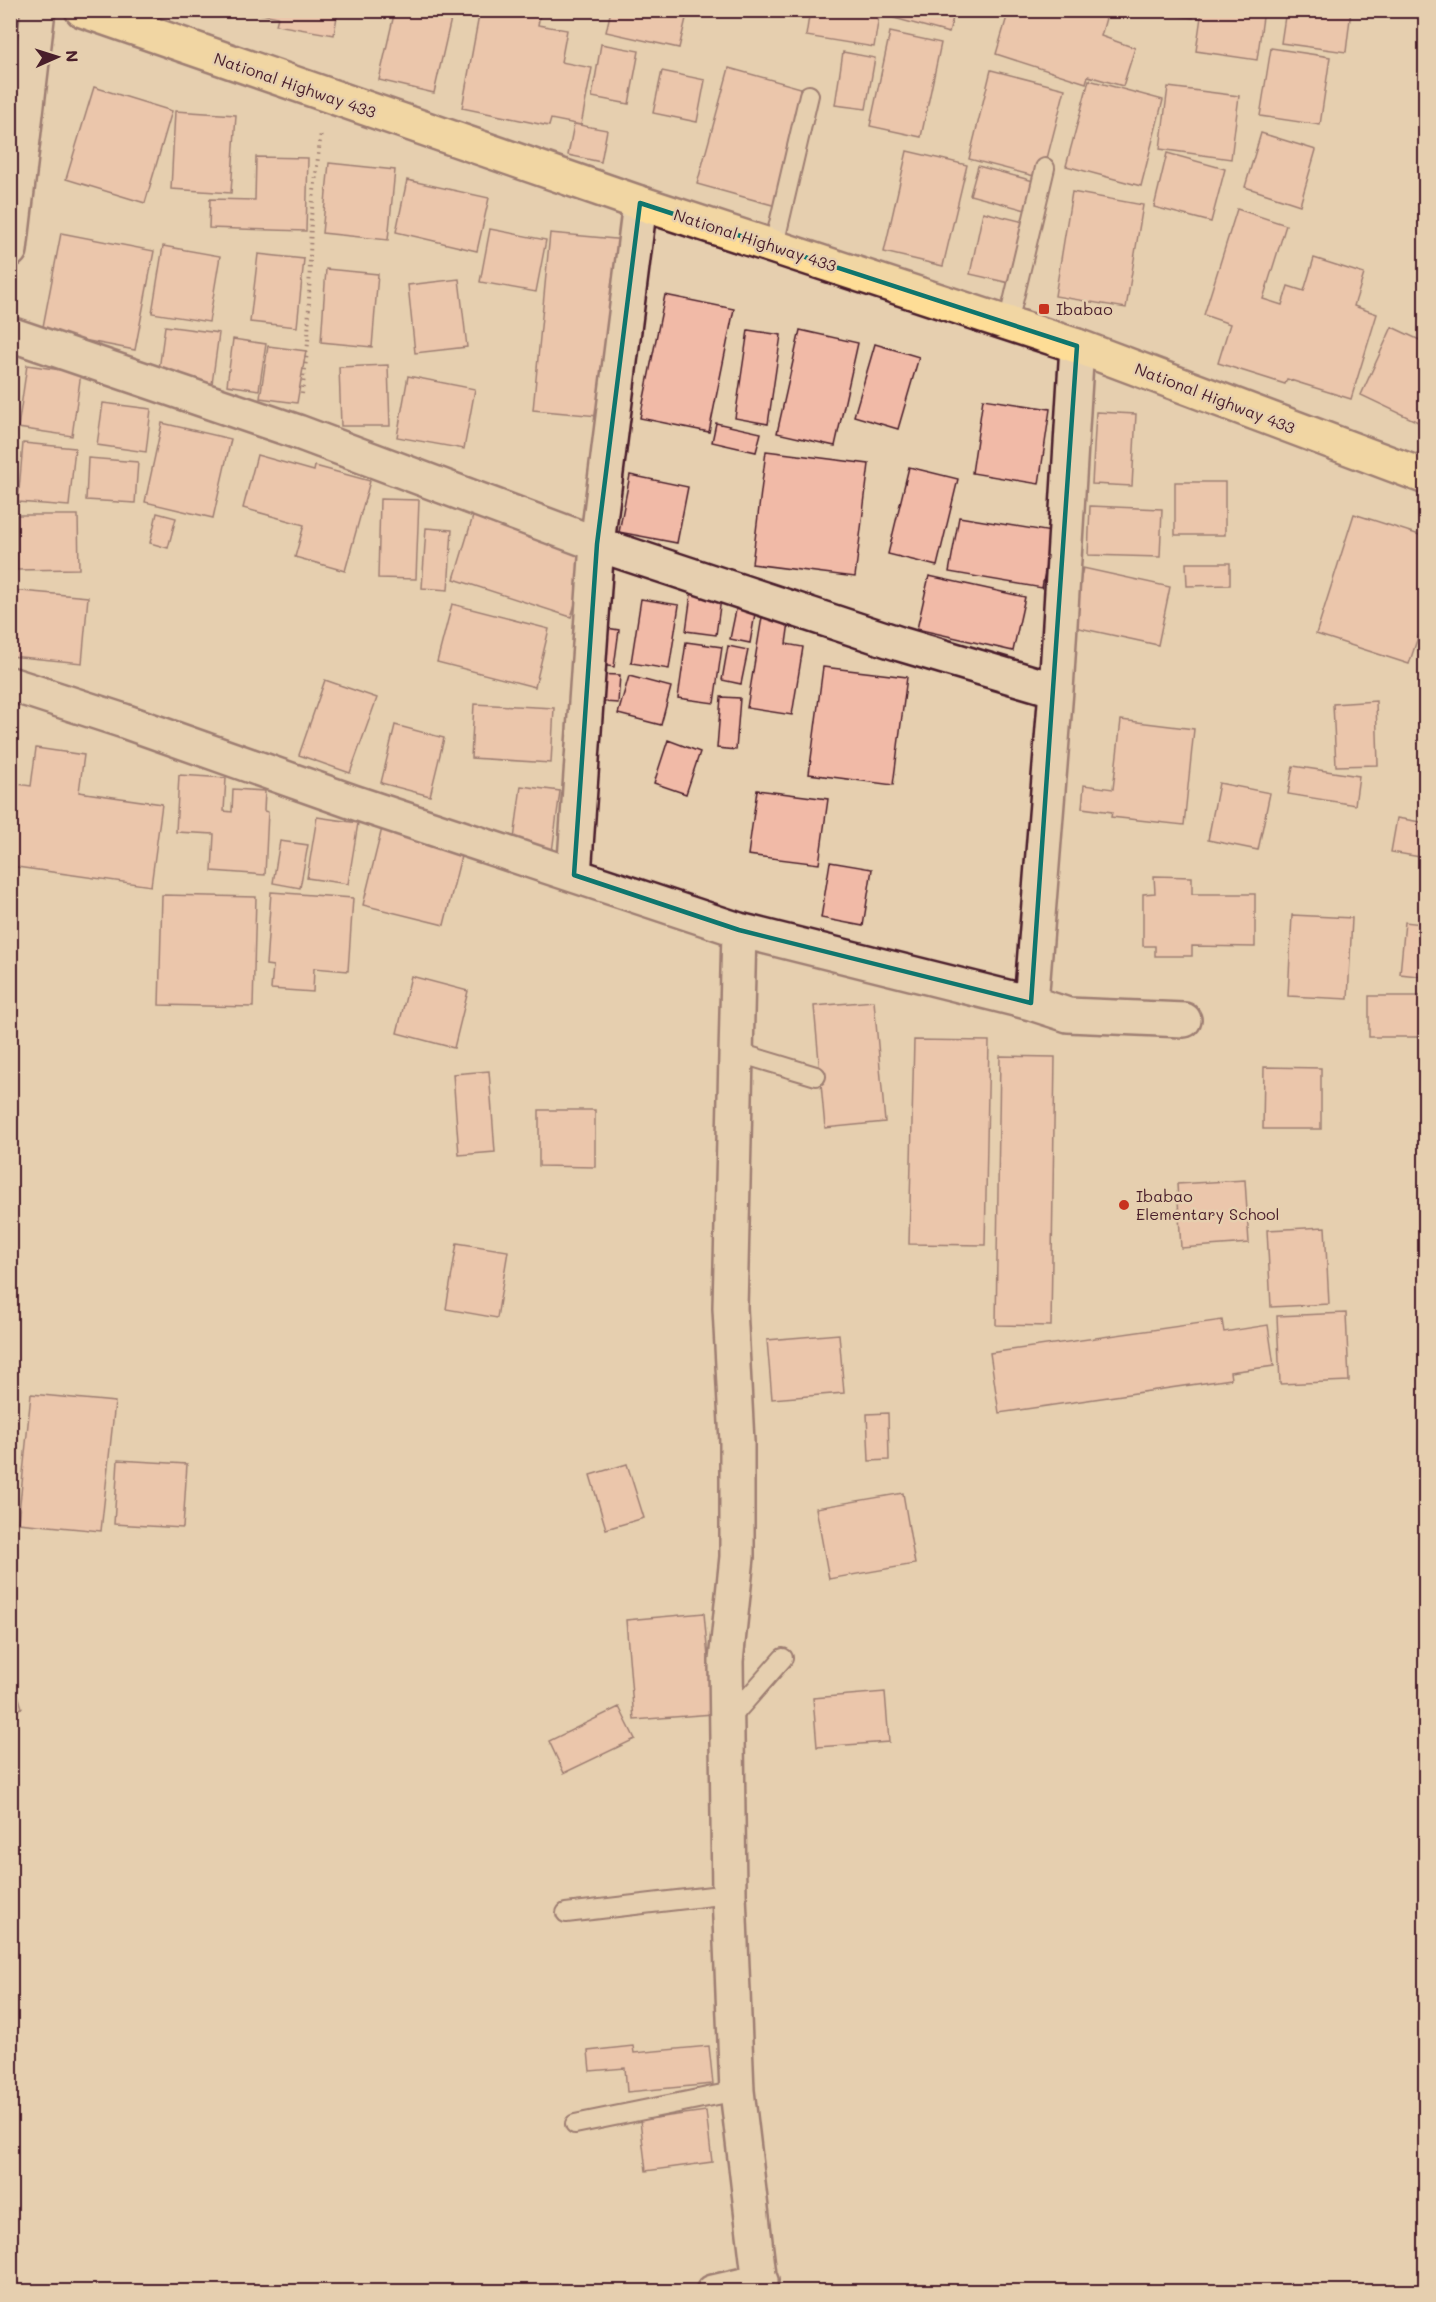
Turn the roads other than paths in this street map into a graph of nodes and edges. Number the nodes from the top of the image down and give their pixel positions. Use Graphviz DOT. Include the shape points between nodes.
graph roads {
  1 [pos="38,10"];
  2 [pos="82,10"];
  3 [pos="809,95"];
  4 [pos="1045,168"];
  5 [pos="640,203"];
  6 [pos="774,245"];
  7 [pos="10,250"];
  8 [pos="1008,323"];
  9 [pos="10,334"];
  10 [pos="1077,346"];
  11 [pos="1425,477"];
  12 [pos="597,544"];
  13 [pos="10,684"];
  14 [pos="1056,690"];
  15 [pos="574,875"];
  16 [pos="739,930"];
  17 [pos="1030,1003"];
  18 [pos="1184,1020"];
  19 [pos="736,1052"];
  20 [pos="816,1076"];
  21 [pos="783,1658"];
  22 [pos="727,1722"];
  23 [pos="729,1894"];
  24 [pos="566,1913"];
  25 [pos="737,2091"];
  26 [pos="575,2124"];
  27 [pos="761,2286"];
  28 [pos="713,2292"];
  1 -- 7 [label="street"];
  2 -- 5 [label="main road, National Highway 433"];
  3 -- 6 [label="lane"];
  4 -- 8 [label="lane"];
  5 -- 6 [label="main road, National Highway 433"];
  5 -- 12 [label="street"];
  6 -- 8 [label="main road, National Highway 433"];
  8 -- 10 [label="main road, National Highway 433"];
  9 -- 12 [label="street" via="298,432"];
  10 -- 11 [label="main road, National Highway 433"];
  10 -- 14 [label="street"];
  12 -- 14 [label="street" via="900,644"];
  12 -- 15 [label="street"];
  13 -- 15 [label="street"];
  14 -- 17 [label="street"];
  15 -- 16 [label="street"];
  16 -- 17 [label="street"];
  16 -- 19 [label="street"];
  17 -- 18 [label="street" via="1068,1015"];
  19 -- 20 [label="lane"];
  19 -- 22 [label="street" via="730,1308 737,1442 737,1557 726,1661"];
  21 -- 22 [label="lane"];
  22 -- 23 [label="street"];
  23 -- 24 [label="lane"];
  23 -- 25 [label="street"];
  25 -- 26 [label="lane"];
  25 -- 27 [label="street"];
  27 -- 28 [label="street"];
}
